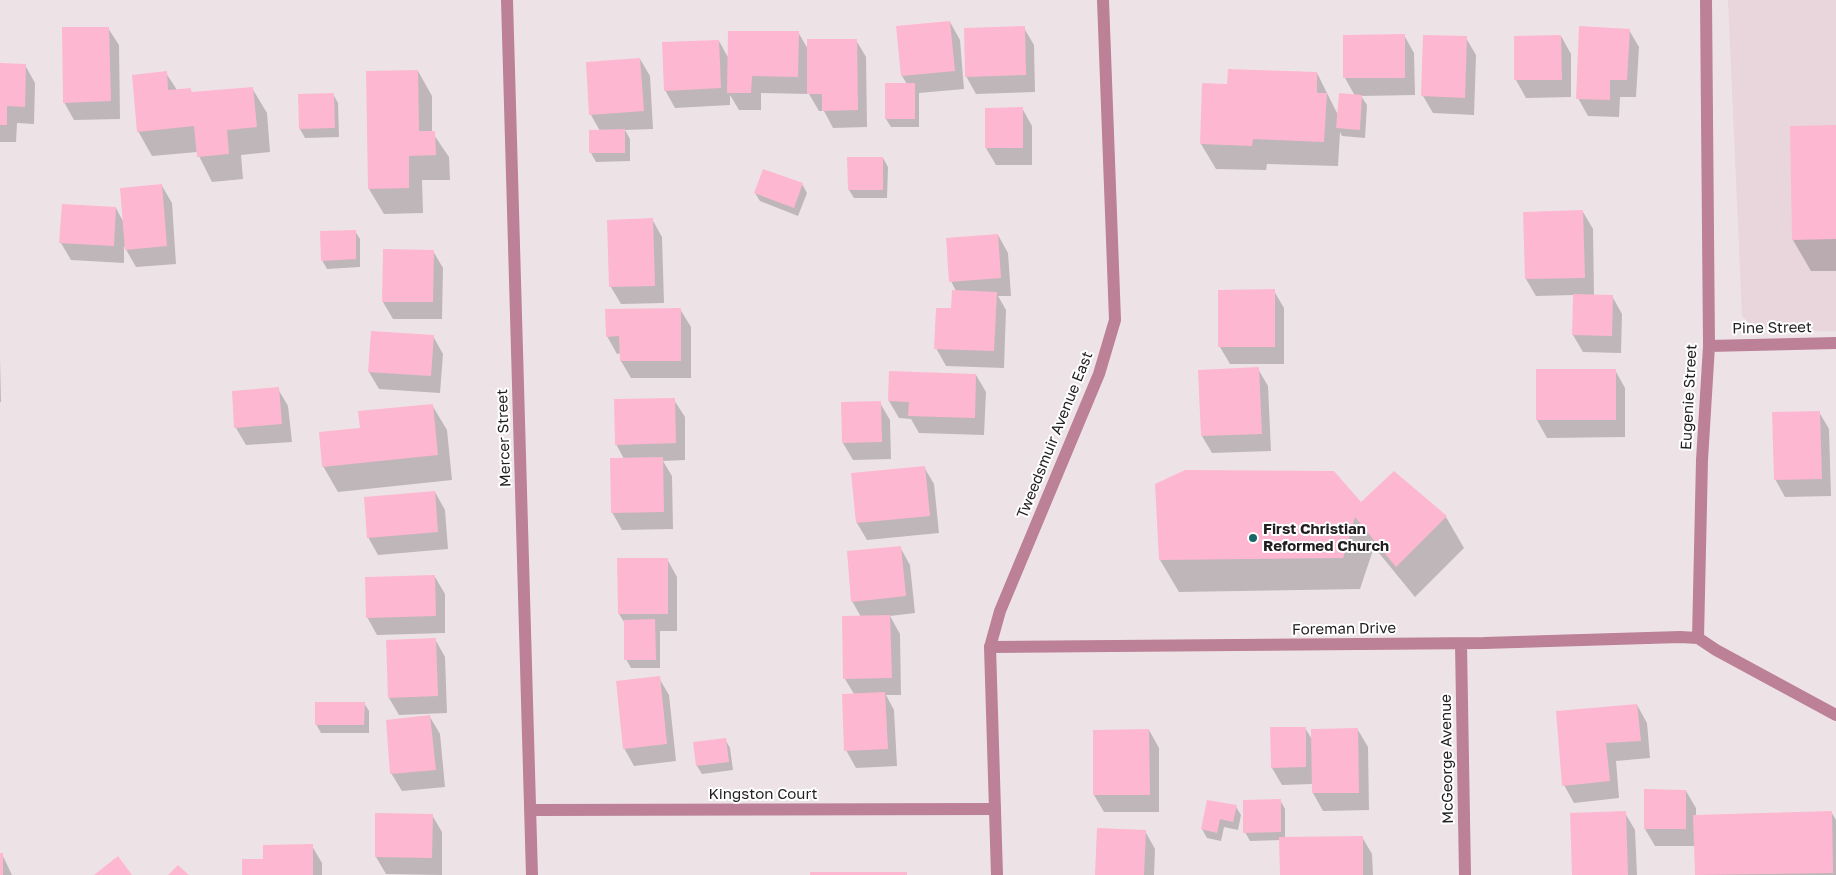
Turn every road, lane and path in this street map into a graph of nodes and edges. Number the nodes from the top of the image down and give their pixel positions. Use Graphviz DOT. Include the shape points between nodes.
graph roads {
  1 [pos="507,0"];
  2 [pos="1103,0"];
  3 [pos="1706,0"];
  4 [pos="1836,343"];
  5 [pos="1709,346"];
  6 [pos="1698,638"];
  7 [pos="1461,644"];
  8 [pos="990,647"];
  9 [pos="1836,715"];
  10 [pos="995,809"];
  11 [pos="531,810"];
  12 [pos="532,875"];
  13 [pos="997,875"];
  14 [pos="1465,875"];
  1 -- 11 [label="street, Mercer Street"];
  2 -- 8 [label="street, Tweedsmuir Avenue East" via="1115,320 1099,374 1000,611"];
  3 -- 5 [label="street, Eugenie Street"];
  4 -- 5 [label="street, Pine Street"];
  5 -- 6 [label="street, Eugenie Street" via="1702,460"];
  6 -- 7 [label="street, Foreman Drive"];
  6 -- 9 [label="street"];
  7 -- 8 [label="street, Foreman Drive"];
  7 -- 14 [label="street, McGeorge Avenue"];
  8 -- 10 [label="street, Tweedsmuir Avenue East"];
  10 -- 11 [label="street, Kingston Court"];
  10 -- 13 [label="street, Tweedsmuir Avenue East"];
  11 -- 12 [label="street, Mercer Street"];
}
